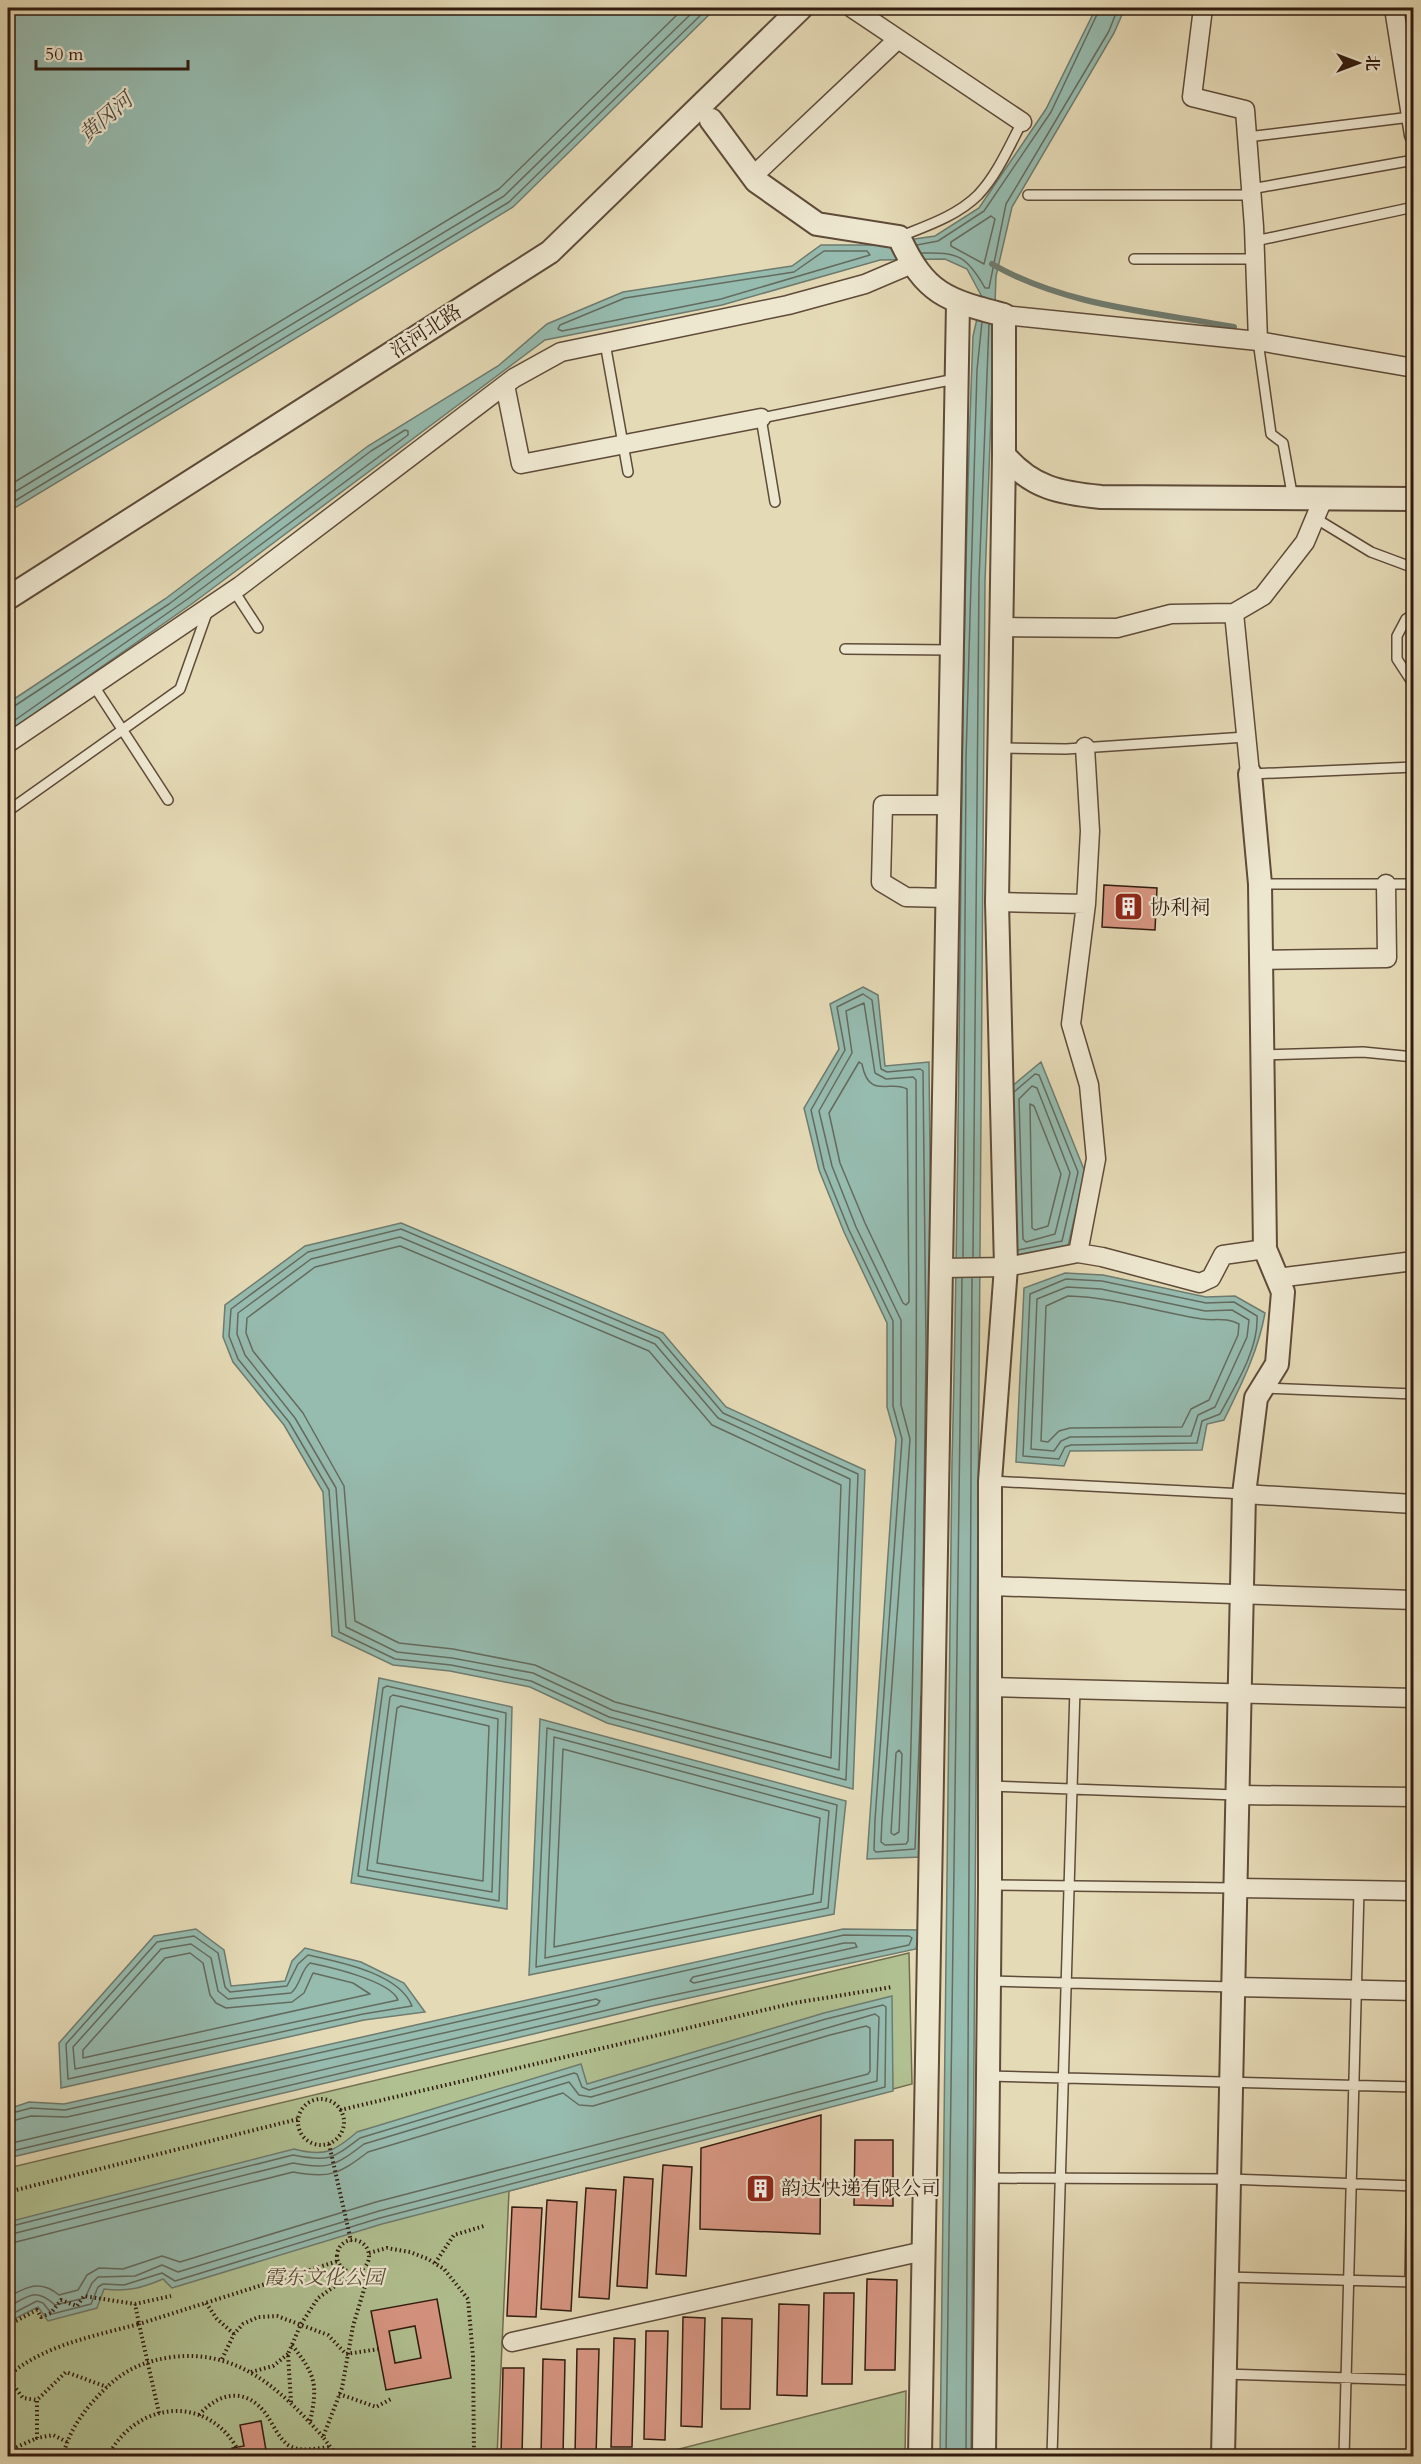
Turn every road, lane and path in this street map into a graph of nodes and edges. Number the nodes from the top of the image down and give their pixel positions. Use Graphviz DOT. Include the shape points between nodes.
graph roads {
  1 [pos="801,8"];
  2 [pos="852,8"];
  3 [pos="1203,8"];
  4 [pos="1394,8"];
  5 [pos="898,39"];
  6 [pos="1411,117"];
  7 [pos="711,120"];
  8 [pos="1022,122"];
  9 [pos="1413,135"];
  10 [pos="1247,137"];
  11 [pos="1413,160"];
  12 [pos="753,176"];
  13 [pos="1251,192"];
  14 [pos="1028,195"];
  15 [pos="1413,207"];
  16 [pos="899,237"];
  17 [pos="1255,250"];
  18 [pos="1134,259"];
  19 [pos="912,264"];
  20 [pos="958,303"];
  21 [pos="1004,315"];
  22 [pos="1258,341"];
  23 [pos="606,343"];
  24 [pos="1413,368"];
  25 [pos="956,379"];
  26 [pos="505,385"];
  27 [pos="761,418"];
  28 [pos="1004,455"];
  29 [pos="628,472"];
  30 [pos="1413,499"];
  31 [pos="1293,500"];
  32 [pos="775,502"];
  33 [pos="1319,509"];
  34 [pos="1413,567"];
  35 [pos="234,591"];
  36 [pos="8,597"];
  37 [pos="209,608"];
  38 [pos="1234,613"];
  39 [pos="1413,614"];
  40 [pos="1001,627"];
  41 [pos="258,628"];
  42 [pos="845,649"];
  43 [pos="952,650"];
  44 [pos="94,686"];
  45 [pos="1246,737"];
  46 [pos="8,743"];
  47 [pos="1085,747"];
  48 [pos="999,748"];
  49 [pos="1413,767"];
  50 [pos="1250,774"];
  51 [pos="168,800"];
  52 [pos="950,805"];
  53 [pos="8,811"];
  54 [pos="1260,884"];
  55 [pos="1386,884"];
  56 [pos="1413,884"];
  57 [pos="948,898"];
  58 [pos="997,902"];
  59 [pos="1086,904"];
  60 [pos="1261,960"];
  61 [pos="1263,1054"];
  62 [pos="1413,1057"];
  63 [pos="1265,1249"];
  64 [pos="1078,1253"];
  65 [pos="1413,1261"];
  66 [pos="1006,1267"];
  67 [pos="942,1268"];
  68 [pos="1277,1278"];
  69 [pos="1262,1388"];
  70 [pos="1413,1394"];
  71 [pos="990,1481"];
  72 [pos="1244,1494"];
  73 [pos="1413,1504"];
  74 [pos="990,1586"];
  75 [pos="1241,1596"];
  76 [pos="1413,1600"];
  77 [pos="989,1687"];
  78 [pos="1075,1689"];
  79 [pos="1241,1695"];
  80 [pos="1413,1698"];
  81 [pos="989,1786"];
  82 [pos="1071,1789"];
  83 [pos="1239,1795"];
  84 [pos="1413,1797"];
  85 [pos="990,1885"];
  86 [pos="1068,1886"];
  87 [pos="1236,1888"];
  88 [pos="1359,1890"];
  89 [pos="1413,1891"];
  90 [pos="988,1981"];
  91 [pos="1065,1983"];
  92 [pos="892,1987"];
  93 [pos="1234,1987"];
  94 [pos="1413,1991"];
  95 [pos="1413,2048"];
  96 [pos="988,2076"];
  97 [pos="1062,2078"];
  98 [pos="1231,2083"];
  99 [pos="1413,2087"];
  100 [pos="340,2110"];
  101 [pos="298,2119"];
  102 [pos="329,2144"];
  103 [pos="987,2178"];
  104 [pos="1059,2178"];
  105 [pos="1229,2179"];
  106 [pos="1413,2186"];
  107 [pos="8,2192"];
  108 [pos="484,2226"];
  109 [pos="351,2241"];
  110 [pos="924,2251"];
  111 [pos="369,2253"];
  112 [pos="338,2261"];
  113 [pos="435,2263"];
  114 [pos="355,2272"];
  115 [pos="1227,2277"];
  116 [pos="1412,2282"];
  117 [pos="171,2296"];
  118 [pos="206,2303"];
  119 [pos="135,2304"];
  120 [pos="140,2324"];
  121 [pos="301,2324"];
  122 [pos="8,2325"];
  123 [pos="234,2334"];
  124 [pos="512,2342"];
  125 [pos="292,2345"];
  126 [pos="379,2349"];
  127 [pos="288,2354"];
  128 [pos="346,2354"];
  129 [pos="147,2360"];
  130 [pos="222,2360"];
  131 [pos="251,2372"];
  132 [pos="1224,2374"];
  133 [pos="8,2377"];
  134 [pos="1413,2380"];
  135 [pos="107,2387"];
  136 [pos="339,2394"];
  137 [pos="393,2398"];
  138 [pos="37,2400"];
  139 [pos="291,2402"];
  140 [pos="159,2413"];
  141 [pos="199,2415"];
  142 [pos="310,2422"];
  143 [pos="323,2437"];
  144 [pos="37,2438"];
  145 [pos="67,2442"];
  146 [pos="331,2447"];
  147 [pos="302,2450"];
  148 [pos="8,2451"];
  149 [pos="63,2457"];
  150 [pos="108,2457"];
  151 [pos="241,2457"];
  152 [pos="308,2457"];
  153 [pos="338,2457"];
  154 [pos="474,2457"];
  155 [pos="920,2457"];
  156 [pos="984,2457"];
  157 [pos="1052,2457"];
  158 [pos="1223,2457"];
  159 [pos="1344,2457"];
  1 -- 36 [label="street, 沿河北路" via="549,252"];
  2 -- 5 [label="street"];
  3 -- 10 [label="street" via="1192,97 1245,110"];
  4 -- 6 [label="street"];
  5 -- 8 [label="street"];
  5 -- 12 [label="street"];
  6 -- 9 [label="street"];
  6 -- 10 [label="lane"];
  7 -- 12 [label="street"];
  8 -- 16 [label="lane" via="994,174 977,196 947,217"];
  10 -- 13 [label="street"];
  11 -- 13 [label="lane"];
  12 -- 16 [label="street" via="817,224"];
  13 -- 14 [label="lane"];
  13 -- 17 [label="street"];
  15 -- 17 [label="lane"];
  16 -- 19 [label="street"];
  17 -- 18 [label="lane"];
  17 -- 22 [label="street"];
  19 -- 20 [label="street" via="926,282"];
  19 -- 23 [label="street" via="866,284 788,305"];
  20 -- 21 [label="street"];
  20 -- 25 [label="street"];
  21 -- 22 [label="street"];
  21 -- 28 [label="street"];
  22 -- 24 [label="street"];
  22 -- 31 [label="lane" via="1271,434 1283,443"];
  23 -- 26 [label="street" via="561,352"];
  23 -- 29 [label="lane"];
  25 -- 27 [label="lane"];
  25 -- 43 [label="street"];
  26 -- 27 [label="street" via="521,464"];
  26 -- 35 [label="street"];
  27 -- 32 [label="lane"];
  28 -- 31 [label="street" via="1032,480 1060,493"];
  28 -- 40 [label="street"];
  30 -- 33 [label="street"];
  31 -- 33 [label="street"];
  33 -- 34 [label="lane" via="1371,552"];
  33 -- 38 [label="street" via="1305,542 1263,596"];
  35 -- 37 [label="street"];
  35 -- 41 [label="lane"];
  37 -- 44 [label="street"];
  37 -- 53 [label="lane" via="180,689"];
  38 -- 40 [label="street" via="1171,614 1117,628"];
  38 -- 45 [label="street"];
  39 -- 49 [label="lane" via="1397,636 1397,659 1413,682"];
  40 -- 48 [label="street"];
  42 -- 43 [label="lane"];
  43 -- 52 [label="street"];
  44 -- 46 [label="street"];
  44 -- 51 [label="lane"];
  45 -- 47 [label="lane"];
  45 -- 50 [label="street"];
  47 -- 48 [label="lane"];
  47 -- 59 [label="street" via="1090,831"];
  48 -- 58 [label="street"];
  49 -- 50 [label="lane"];
  50 -- 54 [label="street"];
  52 -- 57 [label="street"];
  52 -- 57 [label="street" via="883,805 881,882 906,897"];
  54 -- 55 [label="lane"];
  54 -- 60 [label="street"];
  55 -- 56 [label="lane"];
  55 -- 60 [label="street" via="1387,958"];
  57 -- 67 [label="street"];
  58 -- 59 [label="street"];
  58 -- 66 [label="street"];
  59 -- 64 [label="street" via="1071,1024 1089,1085 1096,1159"];
  60 -- 61 [label="street"];
  61 -- 62 [label="lane" via="1363,1052"];
  61 -- 63 [label="street"];
  63 -- 64 [label="street" via="1223,1255 1211,1278 1200,1283"];
  63 -- 68 [label="street"];
  64 -- 66 [label="street"];
  65 -- 68 [label="street"];
  66 -- 67 [label="street"];
  66 -- 71 [label="street"];
  67 -- 110 [label="street"];
  68 -- 69 [label="street" via="1283,1292 1277,1364"];
  69 -- 70 [label="lane"];
  69 -- 72 [label="street" via="1256,1398"];
  71 -- 72 [label="lane"];
  71 -- 74 [label="street"];
  72 -- 73 [label="street"];
  72 -- 75 [label="street"];
  74 -- 75 [label="street"];
  74 -- 77 [label="street"];
  75 -- 76 [label="street"];
  75 -- 79 [label="street"];
  77 -- 78 [label="street"];
  77 -- 81 [label="street"];
  78 -- 79 [label="street"];
  78 -- 82 [label="lane"];
  79 -- 80 [label="street"];
  79 -- 83 [label="street"];
  81 -- 82 [label="lane"];
  81 -- 85 [label="street"];
  82 -- 83 [label="lane"];
  82 -- 86 [label="lane"];
  83 -- 84 [label="street"];
  83 -- 87 [label="street"];
  85 -- 86 [label="lane"];
  85 -- 90 [label="street"];
  86 -- 87 [label="lane"];
  86 -- 91 [label="lane"];
  87 -- 88 [label="street"];
  87 -- 93 [label="street"];
  88 -- 89 [label="street"];
  88 -- 159 [label="lane"];
  90 -- 91 [label="lane"];
  90 -- 96 [label="street"];
  91 -- 93 [label="lane"];
  91 -- 97 [label="lane"];
  92 -- 100 [label="path" via="794,2002"];
  93 -- 94 [label="street"];
  93 -- 98 [label="street"];
  95 -- 116 [label="lane"];
  96 -- 97 [label="lane"];
  96 -- 103 [label="street"];
  97 -- 98 [label="lane"];
  97 -- 104 [label="lane"];
  98 -- 99 [label="lane"];
  98 -- 105 [label="street"];
  100 -- 101 [label="path" via="328,2100 313,2100 302,2109"];
  100 -- 102 [label="path" via="341,2133"];
  101 -- 102 [label="path" via="299,2130 308,2141"];
  101 -- 107 [label="path"];
  102 -- 109 [label="path"];
  103 -- 104 [label="lane"];
  103 -- 156 [label="street"];
  104 -- 105 [label="lane"];
  104 -- 157 [label="lane"];
  105 -- 106 [label="lane"];
  105 -- 115 [label="street"];
  108 -- 113 [label="path" via="454,2235"];
  109 -- 111 [label="path" via="364,2244"];
  109 -- 112 [label="path" via="341,2247"];
  110 -- 124 [label="street"];
  110 -- 155 [label="street"];
  111 -- 113 [label="path" via="387,2248 410,2252"];
  111 -- 114 [label="path" via="367,2264"];
  112 -- 114 [label="path" via="344,2269"];
  112 -- 118 [label="path"];
  113 -- 154 [label="path" via="468,2299"];
  114 -- 121 [label="path" via="318,2298"];
  114 -- 128 [label="path" via="365,2275 366,2283"];
  115 -- 116 [label="lane"];
  115 -- 132 [label="street"];
  117 -- 119 [label="path"];
  118 -- 120 [label="path"];
  118 -- 123 [label="path"];
  119 -- 120 [label="path"];
  119 -- 122 [label="path" via="84,2296 77,2306 61,2300 51,2313 41,2317 37,2310"];
  120 -- 129 [label="path"];
  120 -- 133 [label="path" via="72,2342 22,2363"];
  121 -- 123 [label="path" via="277,2316 258,2317"];
  121 -- 125 [label="path"];
  121 -- 128 [label="path" via="328,2335"];
  123 -- 130 [label="path"];
  125 -- 127 [label="path"];
  125 -- 142 [label="path" via="311,2369 314,2385"];
  126 -- 128 [label="path"];
  127 -- 131 [label="path" via="273,2366"];
  127 -- 139 [label="path"];
  128 -- 136 [label="path"];
  129 -- 130 [label="path" via="190,2355"];
  129 -- 135 [label="path"];
  129 -- 140 [label="path"];
  130 -- 131 [label="path"];
  131 -- 139 [label="path"];
  132 -- 134 [label="lane"];
  132 -- 158 [label="street"];
  133 -- 138 [label="path" via="23,2398"];
  135 -- 138 [label="path" via="66,2372"];
  135 -- 145 [label="path" via="81,2415"];
  136 -- 137 [label="path" via="376,2407"];
  136 -- 143 [label="path"];
  138 -- 144 [label="path"];
  139 -- 142 [label="path"];
  140 -- 141 [label="path"];
  140 -- 150 [label="path" via="133,2424 116,2440"];
  141 -- 147 [label="path" via="222,2396 245,2398 259,2405 289,2445"];
  141 -- 151 [label="path" via="220,2426"];
  142 -- 143 [label="path"];
  143 -- 146 [label="path"];
  144 -- 145 [label="path" via="53,2435"];
  144 -- 148 [label="path"];
  145 -- 149 [label="path"];
  146 -- 147 [label="path"];
  146 -- 153 [label="path"];
  147 -- 152 [label="path"];
}
